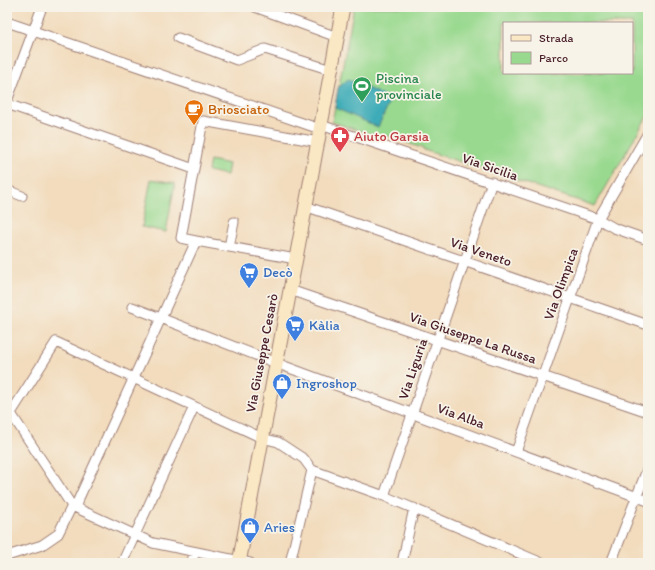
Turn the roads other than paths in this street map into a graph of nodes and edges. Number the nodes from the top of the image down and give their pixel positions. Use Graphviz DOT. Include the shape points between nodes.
graph roads {
  1 [pos="42,7"];
  2 [pos="255,7"];
  3 [pos="343,7"];
  4 [pos="7,22"];
  5 [pos="33,31"];
  6 [pos="337,37"];
  7 [pos="178,38"];
  8 [pos="331,70"];
  9 [pos="7,103"];
  10 [pos="319,132"];
  11 [pos="648,133"];
  12 [pos="190,168"];
  13 [pos="492,182"];
  14 [pos="7,190"];
  15 [pos="22,196"];
  16 [pos="305,206"];
  17 [pos="598,219"];
  18 [pos="234,222"];
  19 [pos="648,240"];
  20 [pos="195,244"];
  21 [pos="229,247"];
  22 [pos="296,259"];
  23 [pos="465,261"];
  24 [pos="290,290"];
  25 [pos="570,298"];
  26 [pos="132,307"];
  27 [pos="161,318"];
  28 [pos="648,325"];
  29 [pos="438,340"];
  30 [pos="276,363"];
  31 [pos="543,376"];
  32 [pos="134,378"];
  33 [pos="194,407"];
  34 [pos="648,412"];
  35 [pos="10,413"];
  36 [pos="413,413"];
  37 [pos="7,425"];
  38 [pos="262,438"];
  39 [pos="516,452"];
  40 [pos="648,467"];
  41 [pos="312,470"];
  42 [pos="384,496"];
  43 [pos="637,496"];
  44 [pos="648,501"];
  45 [pos="74,507"];
  46 [pos="414,508"];
  47 [pos="135,535"];
  48 [pos="195,552"];
  49 [pos="7,556"];
  50 [pos="243,562"];
  51 [pos="122,563"];
  52 [pos="191,563"];
  53 [pos="290,563"];
  54 [pos="402,563"];
  55 [pos="542,563"];
  56 [pos="612,563"];
  1 -- 5 [label="street"];
  2 -- 6 [label="street"];
  3 -- 6 [label="street, Via Giuseppe Cesarò"];
  4 -- 5 [label="street"];
  5 -- 9 [label="street"];
  5 -- 10 [label="street"];
  6 -- 8 [label="street, Via Giuseppe Cesarò"];
  7 -- 8 [label="street" via="237,60 265,49"];
  8 -- 10 [label="street, Via Giuseppe Cesarò"];
  9 -- 12 [label="street"];
  10 -- 12 [label="street" via="203,121"];
  10 -- 13 [label="street, Via Sicilia"];
  10 -- 16 [label="street, Via Giuseppe Cesarò"];
  11 -- 17 [label="street, Via Olimpica"];
  12 -- 20 [label="street" via="181,238"];
  13 -- 17 [label="street, Via Sicilia"];
  13 -- 23 [label="street, Via Liguria"];
  14 -- 15 [label="street"];
  16 -- 22 [label="street, Via Giuseppe Cesarò"];
  16 -- 23 [label="street, Via Veneto"];
  17 -- 19 [label="street, Via Sicilia" via="614,228"];
  17 -- 25 [label="street, Via Olimpica"];
  18 -- 21 [label="street"];
  20 -- 21 [label="street"];
  20 -- 27 [label="street"];
  21 -- 22 [label="street"];
  22 -- 24 [label="street, Via Giuseppe Cesarò"];
  23 -- 25 [label="street, Via Veneto"];
  23 -- 29 [label="street, Via Liguria"];
  24 -- 29 [label="street, Via Giuseppe La Russa"];
  24 -- 30 [label="street, Via Giuseppe Cesarò"];
  25 -- 28 [label="street, Via Veneto"];
  25 -- 31 [label="street, Via Olimpica"];
  26 -- 27 [label="street, Via Alba"];
  27 -- 30 [label="street, Via Alba"];
  27 -- 32 [label="street"];
  29 -- 31 [label="street, Via Giuseppe La Russa"];
  29 -- 36 [label="street, Via Liguria"];
  30 -- 36 [label="street, Via Alba"];
  30 -- 38 [label="street, Via Giuseppe Cesarò"];
  31 -- 34 [label="street, Via Giuseppe La Russa"];
  31 -- 39 [label="street, Via Olimpica"];
  32 -- 33 [label="street"];
  32 -- 35 [label="street" via="56,342"];
  32 -- 45 [label="street"];
  33 -- 38 [label="street"];
  33 -- 47 [label="street"];
  35 -- 37 [label="street"];
  35 -- 45 [label="street"];
  36 -- 39 [label="street, Via Alba"];
  36 -- 42 [label="street, Via Liguria"];
  38 -- 41 [label="street" via="278,442 304,459"];
  38 -- 50 [label="street, Via Giuseppe Cesarò"];
  39 -- 43 [label="street, Via Alba"];
  40 -- 43 [label="street"];
  41 -- 42 [label="street"];
  41 -- 53 [label="street"];
  42 -- 46 [label="street"];
  43 -- 44 [label="street, Via Alba"];
  43 -- 56 [label="street"];
  45 -- 47 [label="street"];
  45 -- 49 [label="street" via="58,534 42,544"];
  46 -- 54 [label="street"];
  46 -- 55 [label="street"];
  47 -- 48 [label="street" via="153,543"];
  47 -- 51 [label="street"];
  48 -- 50 [label="street"];
  48 -- 52 [label="street"];
}
